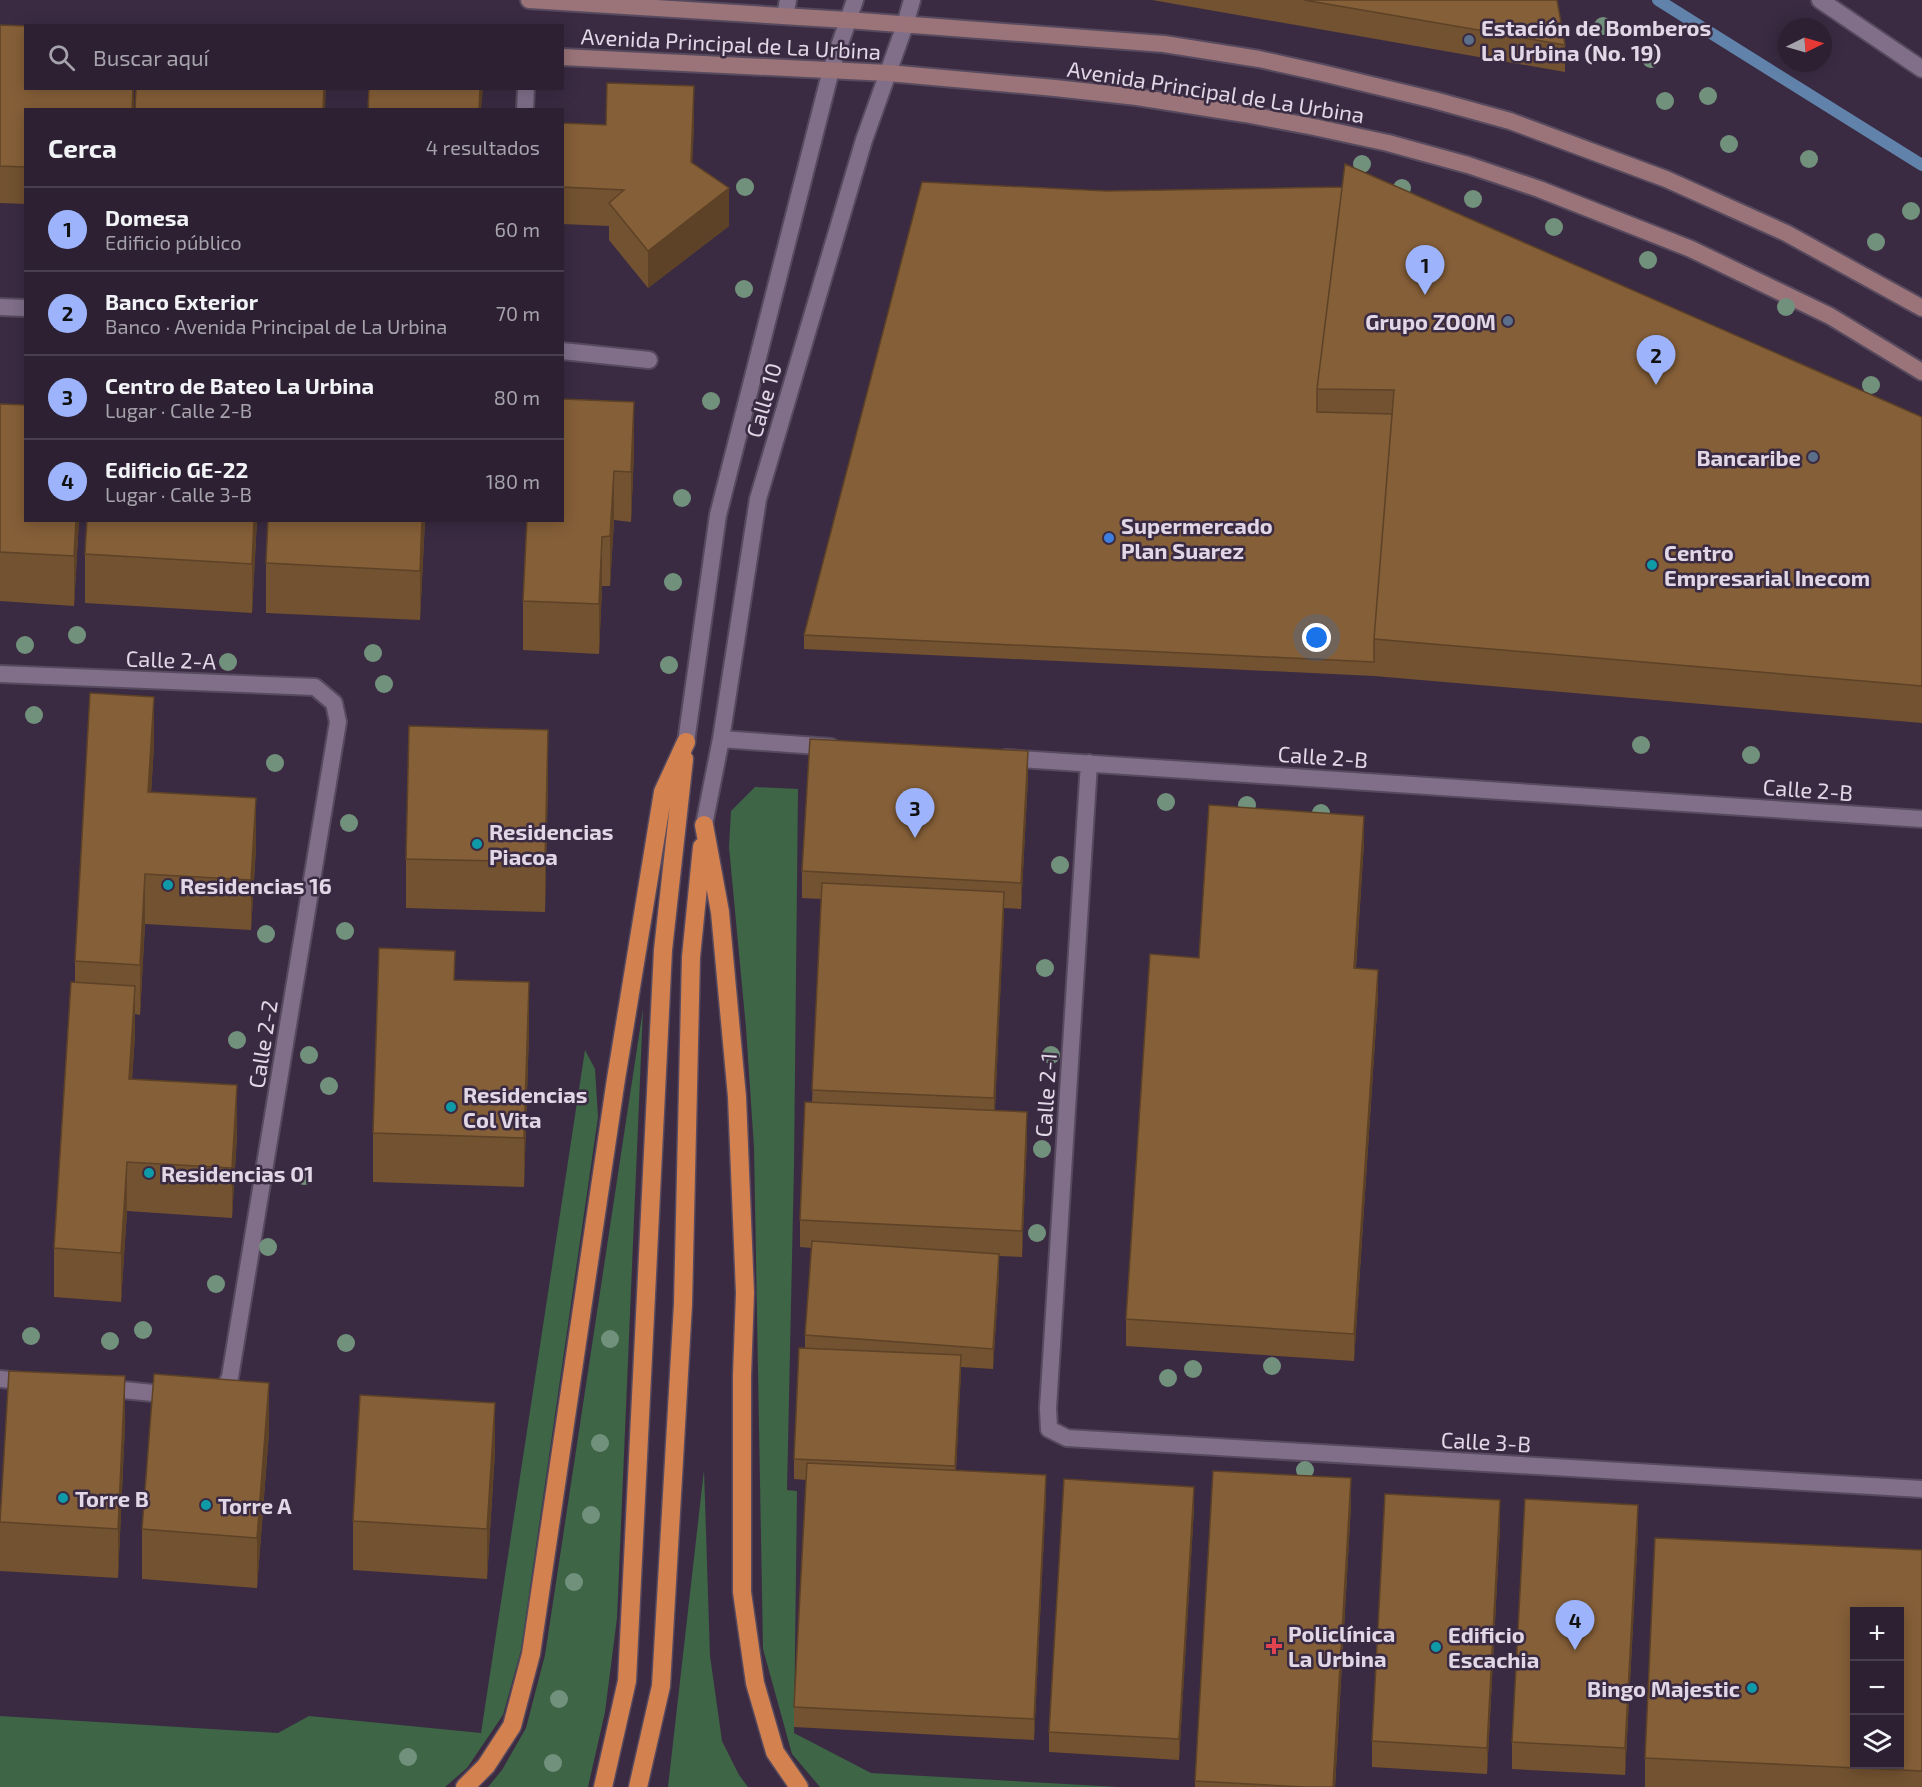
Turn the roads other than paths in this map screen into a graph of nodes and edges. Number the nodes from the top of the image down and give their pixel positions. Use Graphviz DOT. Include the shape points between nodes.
graph roads {
  1 [pos="529,0"];
  2 [pos="855,0"];
  3 [pos="912,0"];
  4 [pos="1820,0"];
  5 [pos="786,8"];
  6 [pos="847,20"];
  7 [pos="905,25"];
  8 [pos="564,57"];
  9 [pos="1922,69"];
  10 [pos="831,70"];
  11 [pos="888,73"];
  12 [pos="526,90"];
  13 [pos="525,108"];
  14 [pos="0,307"];
  15 [pos="24,308"];
  16 [pos="1922,308"];
  17 [pos="564,351"];
  18 [pos="649,360"];
  19 [pos="1922,372"];
  20 [pos="0,674"];
  21 [pos="334,703"];
  22 [pos="721,739"];
  23 [pos="686,742"];
  24 [pos="849,748"];
  25 [pos="988,757"];
  26 [pos="1089,763"];
  27 [pos="1922,819"];
  28 [pos="704,825"];
  29 [pos="0,1379"];
  30 [pos="46,1383"];
  31 [pos="81,1386"];
  32 [pos="1049,1429"];
  33 [pos="1922,1489"];
  34 [pos="465,1787"];
  35 [pos="603,1787"];
  36 [pos="638,1787"];
  37 [pos="799,1787"];
  1 -- 5 [label="main road, Avenida Principal de La Urbina"];
  2 -- 6 [label="street, Calle 10"];
  3 -- 7 [label="street, Calle 10"];
  4 -- 9 [label="street"];
  5 -- 6 [label="main road, Avenida Principal de La Urbina"];
  6 -- 7 [label="main road, Avenida Principal de La Urbina"];
  6 -- 10 [label="street, Calle 10"];
  7 -- 11 [label="street, Calle 10"];
  7 -- 16 [label="main road, Avenida Principal de La Urbina" via="1164,44 1259,60 1510,121 1666,179 1786,233"];
  8 -- 10 [label="main road, Avenida Principal de La Urbina"];
  10 -- 11 [label="main road, Avenida Principal de La Urbina"];
  10 -- 23 [label="street, Calle 10" via="718,515"];
  11 -- 19 [label="main road, Avenida Principal de La Urbina" via="1137,97 1346,134 1467,165 1690,249 1830,316"];
  11 -- 22 [label="street, Calle 10" via="864,140 758,499"];
  12 -- 13 [label="street"];
  14 -- 15 [label="street"];
  17 -- 18 [label="street"];
  20 -- 21 [label="street, Calle 2-A" via="315,687"];
  21 -- 31 [label="street, Calle 2-2" via="338,722 230,1377 223,1391 209,1398"];
  22 -- 24 [label="street"];
  22 -- 28 [label="street, Calle 10"];
  23 -- 34 [label="highway" via="663,792 616,1079 531,1654 512,1726 486,1766"];
  23 -- 35 [label="highway" via="663,950 627,1681"];
  25 -- 26 [label="street, Calle 2-B"];
  26 -- 27 [label="street, Calle 2-B"];
  26 -- 32 [label="street, Calle 2-1"];
  28 -- 36 [label="highway" via="691,957 683,1304 661,1686"];
  28 -- 37 [label="highway" via="720,912 737,1097 745,1293 742,1592 755,1683 775,1752"];
  29 -- 30 [label="street"];
  32 -- 33 [label="street, Calle 3-B" via="1067,1438"];
}
